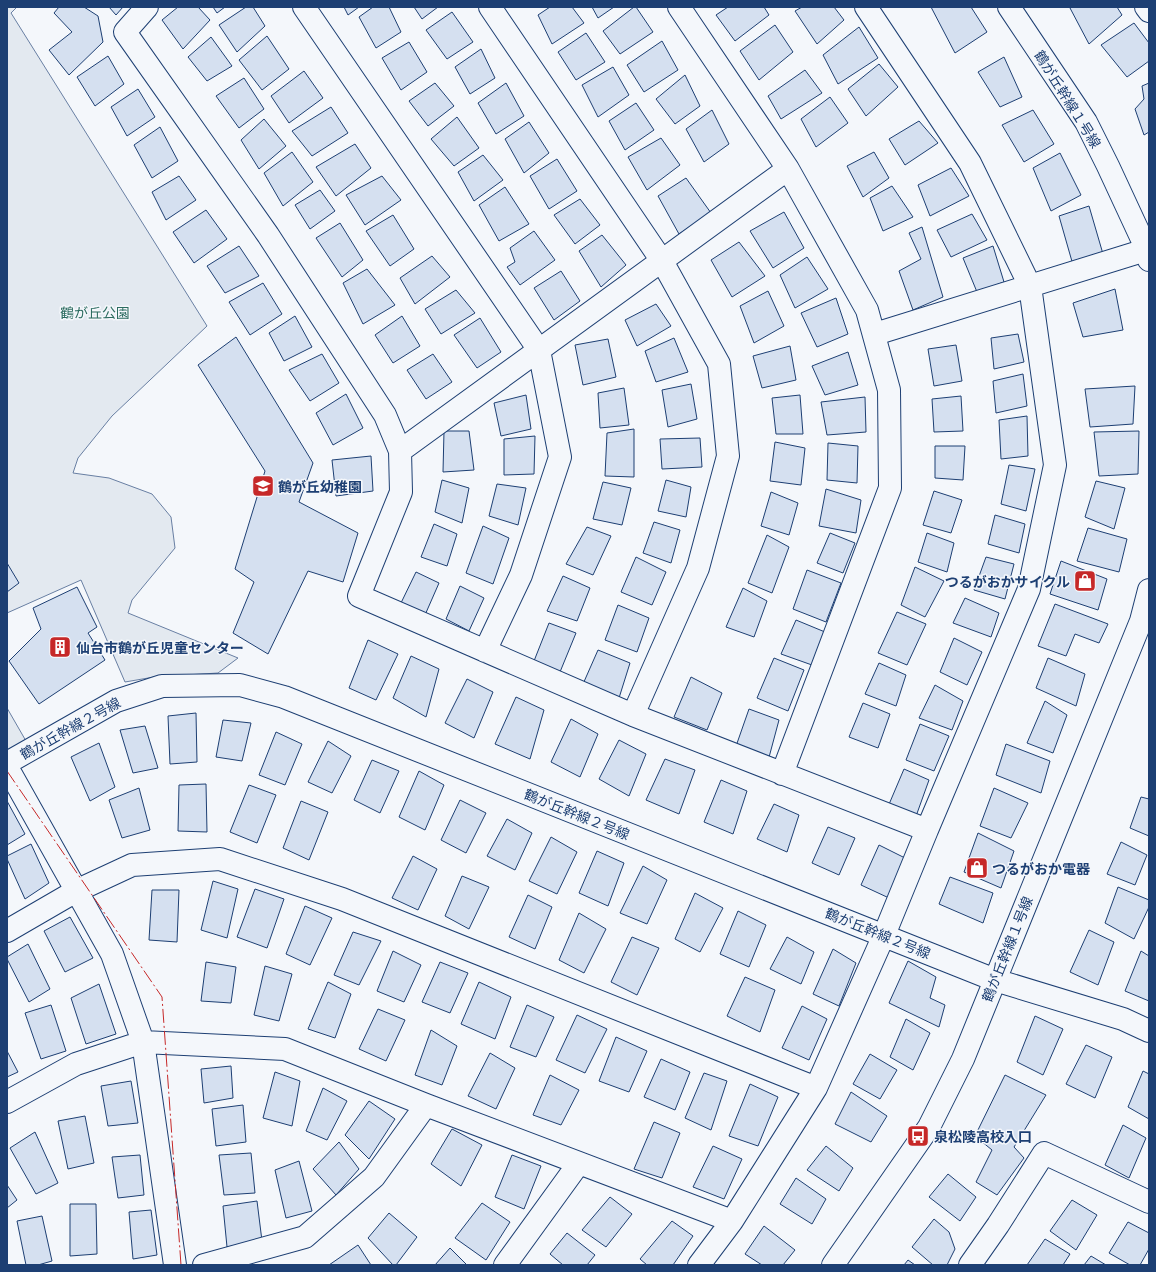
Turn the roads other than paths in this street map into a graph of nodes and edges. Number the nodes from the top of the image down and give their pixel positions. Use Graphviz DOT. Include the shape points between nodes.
graph roads {
  1 [pos="147,7"];
  2 [pos="304,7"];
  3 [pos="490,7"];
  4 [pos="679,7"];
  5 [pos="866,7"];
  6 [pos="1009,7"];
  7 [pos="1146,7"];
  8 [pos="1149,11"];
  9 [pos="788,169"];
  10 [pos="1148,253"];
  11 [pos="662,261"];
  12 [pos="1030,286"];
  13 [pos="874,334"];
  14 [pos="539,350"];
  15 [pos="400,451"];
  16 [pos="1149,590"];
  17 [pos="485,651"];
  18 [pos="633,715"];
  19 [pos="7,763"];
  20 [pos="7,767"];
  21 [pos="782,774"];
  22 [pos="927,830"];
  23 [pos="76,891"];
  24 [pos="7,930"];
  25 [pos="884,935"];
  26 [pos="995,980"];
  27 [pos="1149,1030"];
  28 [pos="143,1042"];
  29 [pos="816,1088"];
  30 [pos="7,1102"];
  31 [pos="426,1105"];
  32 [pos="579,1163"];
  33 [pos="1149,1202"];
  34 [pos="732,1221"];
  35 [pos="175,1265"];
  36 [pos="204,1265"];
  37 [pos="505,1265"];
  38 [pos="699,1265"];
  39 [pos="833,1265"];
  40 [pos="970,1265"];
  1 -- 15 [label="street" via="125,32 268,235 385,415"];
  2 -- 14 [label="street"];
  3 -- 11 [label="street"];
  4 -- 9 [label="street"];
  5 -- 12 [label="street" via="970,163"];
  6 -- 10 [label="street, 鶴が丘幹線１号線" via="1086,122"];
  7 -- 8 [label="street"];
  9 -- 11 [label="street"];
  9 -- 13 [label="street" via="867,310"];
  10 -- 12 [label="street"];
  11 -- 14 [label="street"];
  11 -- 18 [label="street" via="719,364 728,456 698,568"];
  12 -- 13 [label="street"];
  12 -- 22 [label="street" via="1055,465 1029,589"];
  13 -- 21 [label="street" via="889,390 890,488"];
  14 -- 15 [label="street"];
  14 -- 17 [label="street" via="560,458 521,575"];
  15 -- 17 [label="street" via="401,492 359,596"];
  16 -- 26 [label="street, 鶴が丘幹線１号線" via="1141,621"];
  17 -- 18 [label="street"];
  18 -- 21 [label="street"];
  19 -- 25 [label="street, 鶴が丘幹線２号線" via="116,701 162,686 240,685 284,697"];
  20 -- 23 [label="street"];
  21 -- 22 [label="street"];
  22 -- 25 [label="street"];
  23 -- 24 [label="street"];
  23 -- 28 [label="street" via="112,954"];
  23 -- 29 [label="street" via="132,865 220,859 342,899"];
  25 -- 26 [label="street, 鶴が丘幹線２号線"];
  25 -- 29 [label="street"];
  26 -- 27 [label="street, 鶴が丘幹線２号線" via="1123,1019"];
  26 -- 39 [label="street, 鶴が丘幹線１号線" via="963,1059 929,1128"];
  28 -- 30 [label="street" via="76,1064"];
  28 -- 31 [label="street" via="285,1049"];
  28 -- 35 [label="street"];
  29 -- 34 [label="street"];
  31 -- 32 [label="street"];
  31 -- 36 [label="street" via="374,1177 305,1238"];
  32 -- 34 [label="street"];
  32 -- 37 [label="street"];
  33 -- 40 [label="street" via="1044,1153"];
  34 -- 38 [label="street"];
}
